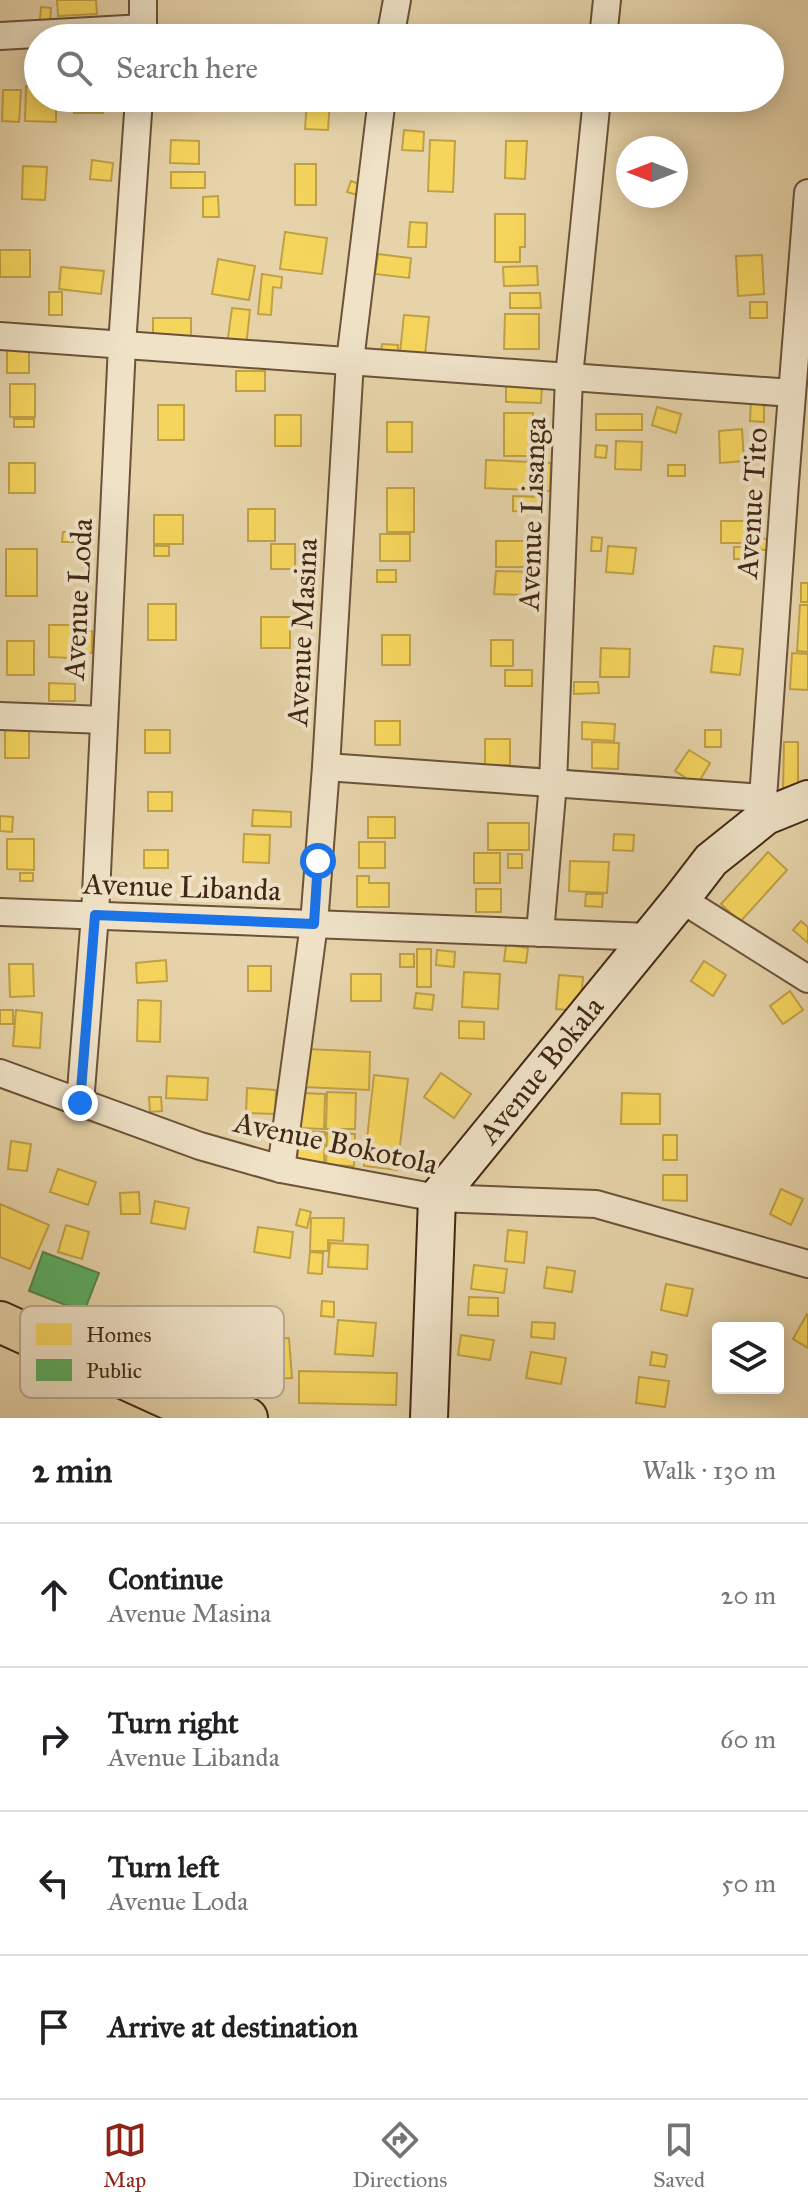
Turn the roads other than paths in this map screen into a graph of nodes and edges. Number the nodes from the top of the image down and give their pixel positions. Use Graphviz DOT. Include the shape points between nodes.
graph roads {
  1 [pos="143,0"];
  2 [pos="397,0"];
  3 [pos="607,0"];
  4 [pos="144,24"];
  5 [pos="393,24"];
  6 [pos="604,24"];
  7 [pos="0,36"];
  8 [pos="24,36"];
  9 [pos="138,112"];
  10 [pos="380,112"];
  11 [pos="596,112"];
  12 [pos="808,193"];
  13 [pos="0,336"];
  14 [pos="122,345"];
  15 [pos="350,361"];
  16 [pos="569,377"];
  17 [pos="792,393"];
  18 [pos="796,485"];
  19 [pos="0,716"];
  20 [pos="104,720"];
  21 [pos="326,767"];
  22 [pos="553,783"];
  23 [pos="808,799"];
  24 [pos="765,807"];
  25 [pos="681,899"];
  26 [pos="0,912"];
  27 [pos="95,915"];
  28 [pos="314,924"];
  29 [pos="540,933"];
  30 [pos="650,937"];
  31 [pos="808,979"];
  32 [pos="0,1073"];
  33 [pos="80,1103"];
  34 [pos="281,1169"];
  35 [pos="437,1198"];
  36 [pos="808,1264"];
  37 [pos="0,1322"];
  38 [pos="20,1332"];
  39 [pos="149,1398"];
  40 [pos="175,1411"];
  41 [pos="247,1418"];
  42 [pos="429,1418"];
  1 -- 4 [label="street"];
  2 -- 5 [label="street"];
  3 -- 6 [label="street"];
  7 -- 8 [label="street"];
  9 -- 14 [label="street, Avenue Loda"];
  10 -- 15 [label="street, Avenue Masina"];
  11 -- 16 [label="street, Avenue Lisanga"];
  12 -- 17 [label="street, Avenue Tito"];
  13 -- 14 [label="street"];
  14 -- 15 [label="street"];
  14 -- 20 [label="street, Avenue Loda"];
  15 -- 16 [label="street"];
  15 -- 21 [label="street, Avenue Masina"];
  16 -- 17 [label="street"];
  16 -- 22 [label="street, Avenue Lisanga"];
  17 -- 18 [label="street, Avenue Tito"];
  18 -- 24 [label="street, Avenue Tito"];
  19 -- 20 [label="street"];
  20 -- 27 [label="street, Avenue Loda"];
  21 -- 22 [label="street"];
  21 -- 28 [label="street, Avenue Masina"];
  22 -- 24 [label="street"];
  22 -- 29 [label="street, Avenue Lisanga"];
  23 -- 24 [label="street, Avenue Bokala"];
  24 -- 25 [label="street, Avenue Bokala" via="711,860"];
  25 -- 30 [label="street, Avenue Bokala"];
  25 -- 31 [label="street"];
  26 -- 27 [label="street, Avenue Libanda"];
  27 -- 28 [label="street, Avenue Libanda"];
  27 -- 33 [label="street, Avenue Loda"];
  28 -- 29 [label="street, Avenue Libanda"];
  28 -- 34 [label="street, Avenue Masina"];
  29 -- 30 [label="street, Avenue Libanda"];
  30 -- 35 [label="street, Avenue Bokala"];
  32 -- 33 [label="street, Avenue Bokotola"];
  33 -- 34 [label="street, Avenue Bokotola"];
  34 -- 35 [label="street, Avenue Bokotola"];
  35 -- 36 [label="street, Avenue Bokotola" via="596,1204"];
  35 -- 42 [label="street"];
  37 -- 38 [label="main road"];
  39 -- 40 [label="main road"];
  40 -- 41 [label="main road"];
}
